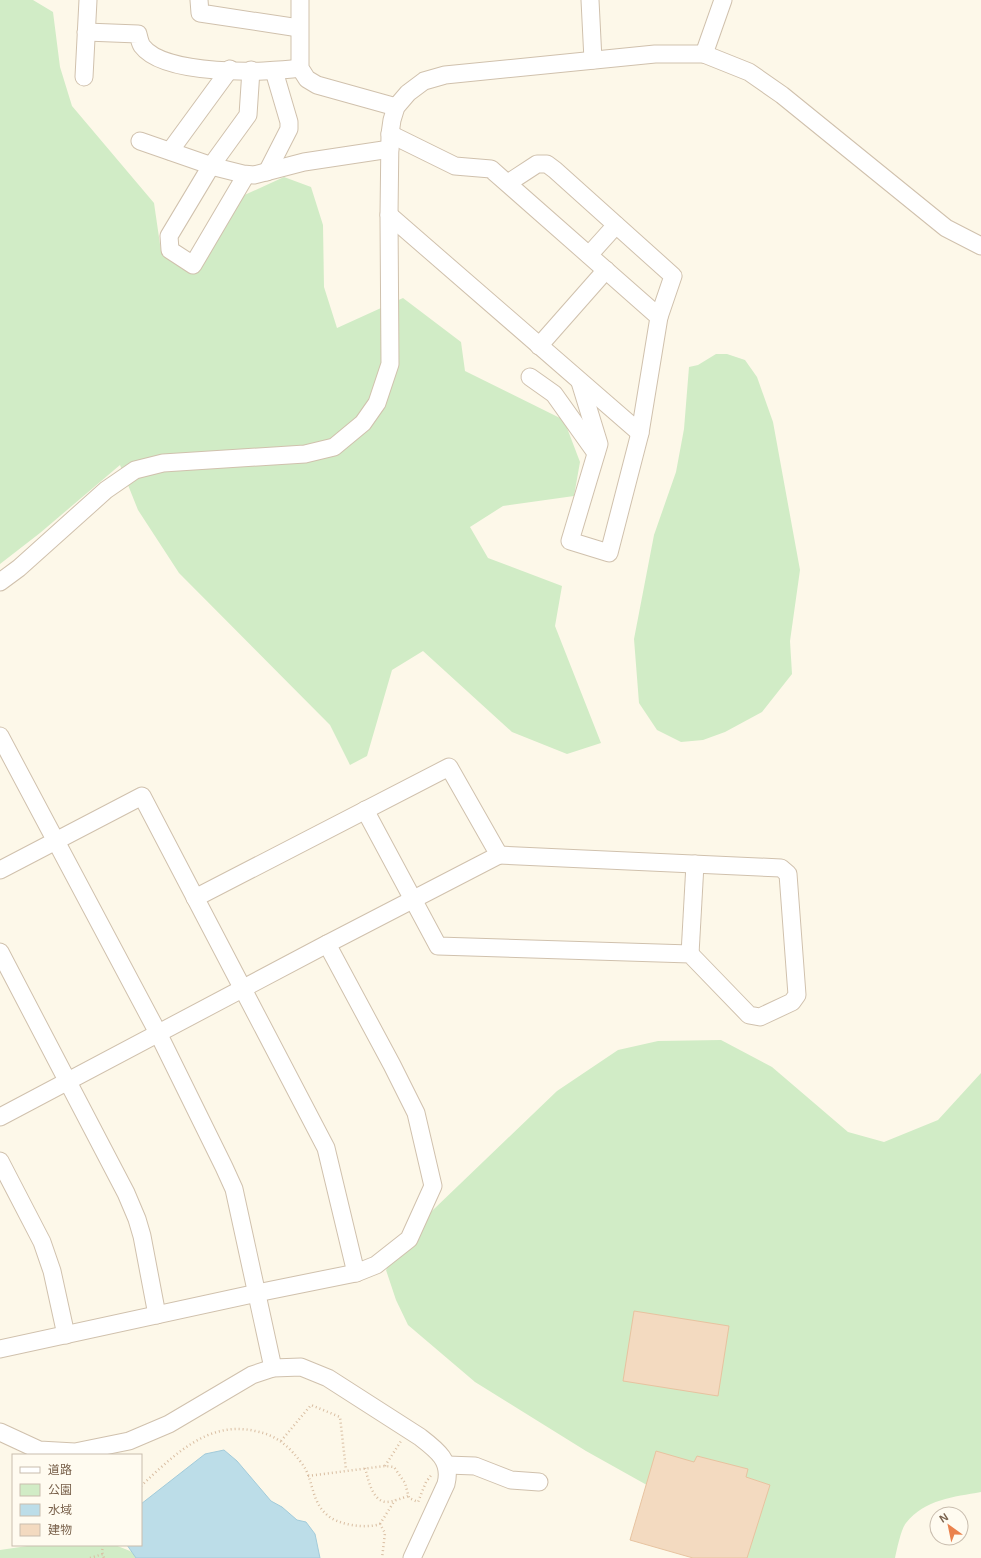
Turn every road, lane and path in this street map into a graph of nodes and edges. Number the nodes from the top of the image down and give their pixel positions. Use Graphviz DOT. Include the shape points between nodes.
graph roads {
  1 [pos="88,0"];
  2 [pos="199,0"];
  3 [pos="300,0"];
  4 [pos="590,0"];
  5 [pos="723,0"];
  6 [pos="299,28"];
  7 [pos="86,32"];
  8 [pos="704,54"];
  9 [pos="593,60"];
  10 [pos="300,68"];
  11 [pos="230,69"];
  12 [pos="251,70"];
  13 [pos="274,71"];
  14 [pos="84,77"];
  15 [pos="396,106"];
  16 [pos="140,141"];
  17 [pos="390,141"];
  18 [pos="170,151"];
  19 [pos="211,166"];
  20 [pos="267,172"];
  21 [pos="246,175"];
  22 [pos="508,183"];
  23 [pos="389,216"];
  24 [pos="616,225"];
  25 [pos="981,246"];
  26 [pos="589,255"];
  27 [pos="606,270"];
  28 [pos="659,317"];
  29 [pos="540,346"];
  30 [pos="530,378"];
  31 [pos="580,381"];
  32 [pos="640,433"];
  33 [pos="596,452"];
  34 [pos="0,582"];
  35 [pos="0,736"];
  36 [pos="365,810"];
  37 [pos="56,841"];
  38 [pos="499,855"];
  39 [pos="695,864"];
  40 [pos="0,870"];
  41 [pos="195,898"];
  42 [pos="413,900"];
  43 [pos="327,944"];
  44 [pos="0,952"];
  45 [pos="690,954"];
  46 [pos="242,988"];
  47 [pos="158,1033"];
  48 [pos="67,1081"];
  49 [pos="0,1117"];
  50 [pos="0,1161"];
  51 [pos="356,1273"];
  52 [pos="257,1293"];
  53 [pos="157,1315"];
  54 [pos="66,1335"];
  55 [pos="0,1349"];
  56 [pos="273,1368"];
  57 [pos="409,1430"];
  58 [pos="0,1432"];
  59 [pos="281,1441"];
  60 [pos="447,1465"];
  61 [pos="385,1466"];
  62 [pos="365,1468"];
  63 [pos="346,1470"];
  64 [pos="308,1476"];
  65 [pos="539,1482"];
  66 [pos="142,1485"];
  67 [pos="408,1496"];
  68 [pos="395,1500"];
  69 [pos="380,1524"];
  70 [pos="103,1546"];
  71 [pos="103,1554"];
  72 [pos="90,1558"];
  73 [pos="104,1558"];
  74 [pos="382,1558"];
  75 [pos="412,1558"];
  1 -- 7 [label="street"];
  2 -- 6 [label="street" via="200,13"];
  3 -- 6 [label="street"];
  4 -- 9 [label="street"];
  5 -- 8 [label="street"];
  6 -- 10 [label="street"];
  7 -- 11 [label="street" via="138,34 142,45 151,54 169,63 188,68"];
  7 -- 14 [label="street"];
  8 -- 9 [label="street" via="655,54"];
  8 -- 25 [label="street" via="749,72 782,95 946,228"];
  9 -- 15 [label="street" via="445,75 424,81"];
  10 -- 13 [label="street"];
  10 -- 15 [label="street" via="307,79 317,85"];
  11 -- 12 [label="street"];
  11 -- 18 [label="street"];
  12 -- 13 [label="street"];
  12 -- 19 [label="street" via="248,115"];
  13 -- 20 [label="street" via="289,129"];
  15 -- 17 [label="street"];
  16 -- 18 [label="street"];
  17 -- 20 [label="street"];
  17 -- 22 [label="street" via="455,166 491,169"];
  17 -- 23 [label="street"];
  18 -- 19 [label="street"];
  19 -- 21 [label="street"];
  19 -- 21 [label="street" via="169,236 170,250 193,265"];
  20 -- 21 [label="street"];
  22 -- 24 [label="street" via="537,164 547,164"];
  22 -- 26 [label="street"];
  23 -- 29 [label="street"];
  23 -- 34 [label="street" via="390,364 377,402 363,423 334,447 305,454 163,462 135,470 106,490"];
  24 -- 26 [label="street"];
  24 -- 28 [label="street" via="673,276"];
  26 -- 27 [label="street"];
  27 -- 28 [label="street"];
  27 -- 29 [label="street"];
  28 -- 32 [label="street"];
  29 -- 31 [label="street"];
  30 -- 33 [label="street" via="554,394"];
  31 -- 32 [label="street"];
  31 -- 33 [label="street" via="599,444"];
  32 -- 33 [label="street" via="609,553 570,541"];
  35 -- 37 [label="street"];
  36 -- 38 [label="street" via="449,766"];
  36 -- 41 [label="street"];
  36 -- 42 [label="street"];
  37 -- 40 [label="street"];
  37 -- 41 [label="street" via="142,796"];
  37 -- 47 [label="street"];
  38 -- 39 [label="street"];
  38 -- 42 [label="street"];
  39 -- 45 [label="street"];
  39 -- 45 [label="street" via="781,868 788,874 797,995 792,1002 760,1017 749,1015"];
  41 -- 46 [label="street"];
  42 -- 43 [label="street"];
  42 -- 45 [label="street" via="438,946"];
  43 -- 46 [label="street"];
  43 -- 51 [label="street" via="416,1113 433,1186 409,1239 376,1265"];
  44 -- 48 [label="street"];
  46 -- 47 [label="street"];
  46 -- 51 [label="street" via="326,1148"];
  47 -- 48 [label="street"];
  47 -- 52 [label="street" via="234,1189"];
  48 -- 49 [label="street"];
  48 -- 53 [label="street" via="137,1219"];
  50 -- 54 [label="street" via="42,1242 52,1271"];
  51 -- 52 [label="street"];
  52 -- 53 [label="street"];
  52 -- 56 [label="street"];
  53 -- 54 [label="street"];
  54 -- 55 [label="street"];
  56 -- 57 [label="street" via="301,1367 328,1378"];
  56 -- 58 [label="street" via="252,1375 169,1424 129,1441 75,1452 39,1450"];
  57 -- 60 [label="street" via="434,1447"];
  57 -- 61 [label="path"];
  59 -- 63 [label="path" via="311,1405 340,1417"];
  59 -- 64 [label="path" via="297,1456"];
  59 -- 66 [label="path" via="269,1434 250,1429 218,1430 197,1440 167,1461"];
  60 -- 65 [label="street" via="475,1466 511,1480"];
  60 -- 67 [label="path" via="434,1472 426,1482 418,1502"];
  60 -- 75 [label="street" via="446,1484"];
  61 -- 62 [label="path"];
  61 -- 67 [label="path" via="394,1467 400,1473"];
  62 -- 63 [label="path"];
  62 -- 68 [label="path" via="373,1491 379,1498 385,1502"];
  63 -- 64 [label="path"];
  64 -- 69 [label="path" via="316,1500 325,1513 337,1522 349,1525"];
  67 -- 68 [label="path"];
  68 -- 69 [label="path"];
  69 -- 74 [label="path" via="385,1533"];
  70 -- 71 [label="path"];
  71 -- 72 [label="path"];
  71 -- 73 [label="path"];
}
